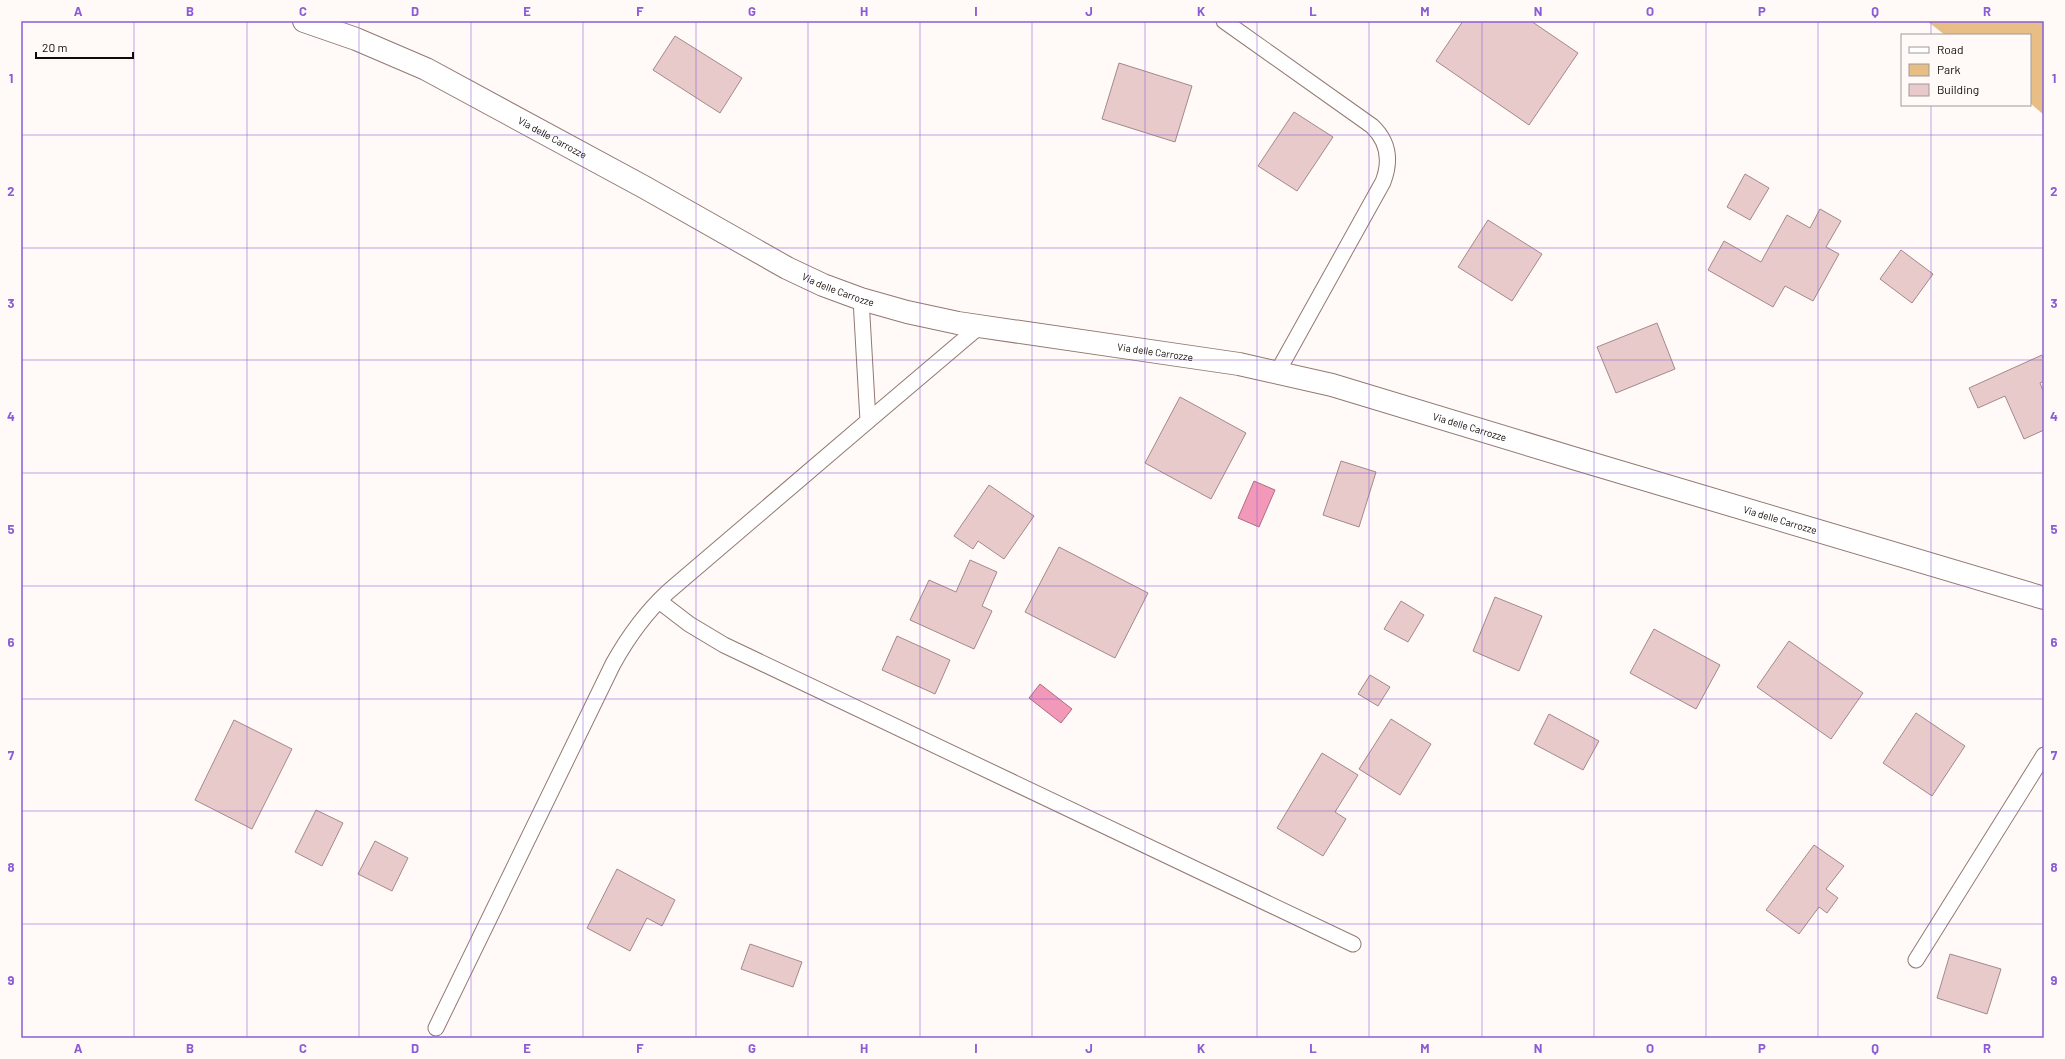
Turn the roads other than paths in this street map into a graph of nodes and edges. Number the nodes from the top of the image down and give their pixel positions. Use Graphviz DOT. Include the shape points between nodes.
graph roads {
  1 [pos="304,21"];
  2 [pos="1224,21"];
  3 [pos="861,298"];
  4 [pos="980,326"];
  5 [pos="1278,371"];
  6 [pos="868,421"];
  7 [pos="2044,598"];
  8 [pos="659,601"];
  9 [pos="2044,755"];
  10 [pos="1353,944"];
  11 [pos="1916,960"];
  12 [pos="436,1028"];
  1 -- 3 [label="street, Via delle Carrozze" via="356,39 426,70 644,187 787,268 823,285"];
  2 -- 5 [label="lane" via="1372,126 1384,142 1387,152 1388,162 1383,182"];
  3 -- 4 [label="street, Via delle Carrozze" via="907,312"];
  3 -- 6 [label="lane"];
  4 -- 5 [label="street, Via delle Carrozze" via="1085,343 1212,359"];
  4 -- 6 [label="lane"];
  5 -- 7 [label="street, Via delle Carrozze" via="1359,392"];
  6 -- 8 [label="lane"];
  8 -- 10 [label="lane" via="689,624 724,645"];
  8 -- 12 [label="lane" via="629,637 613,664"];
  9 -- 11 [label="lane"];
}
